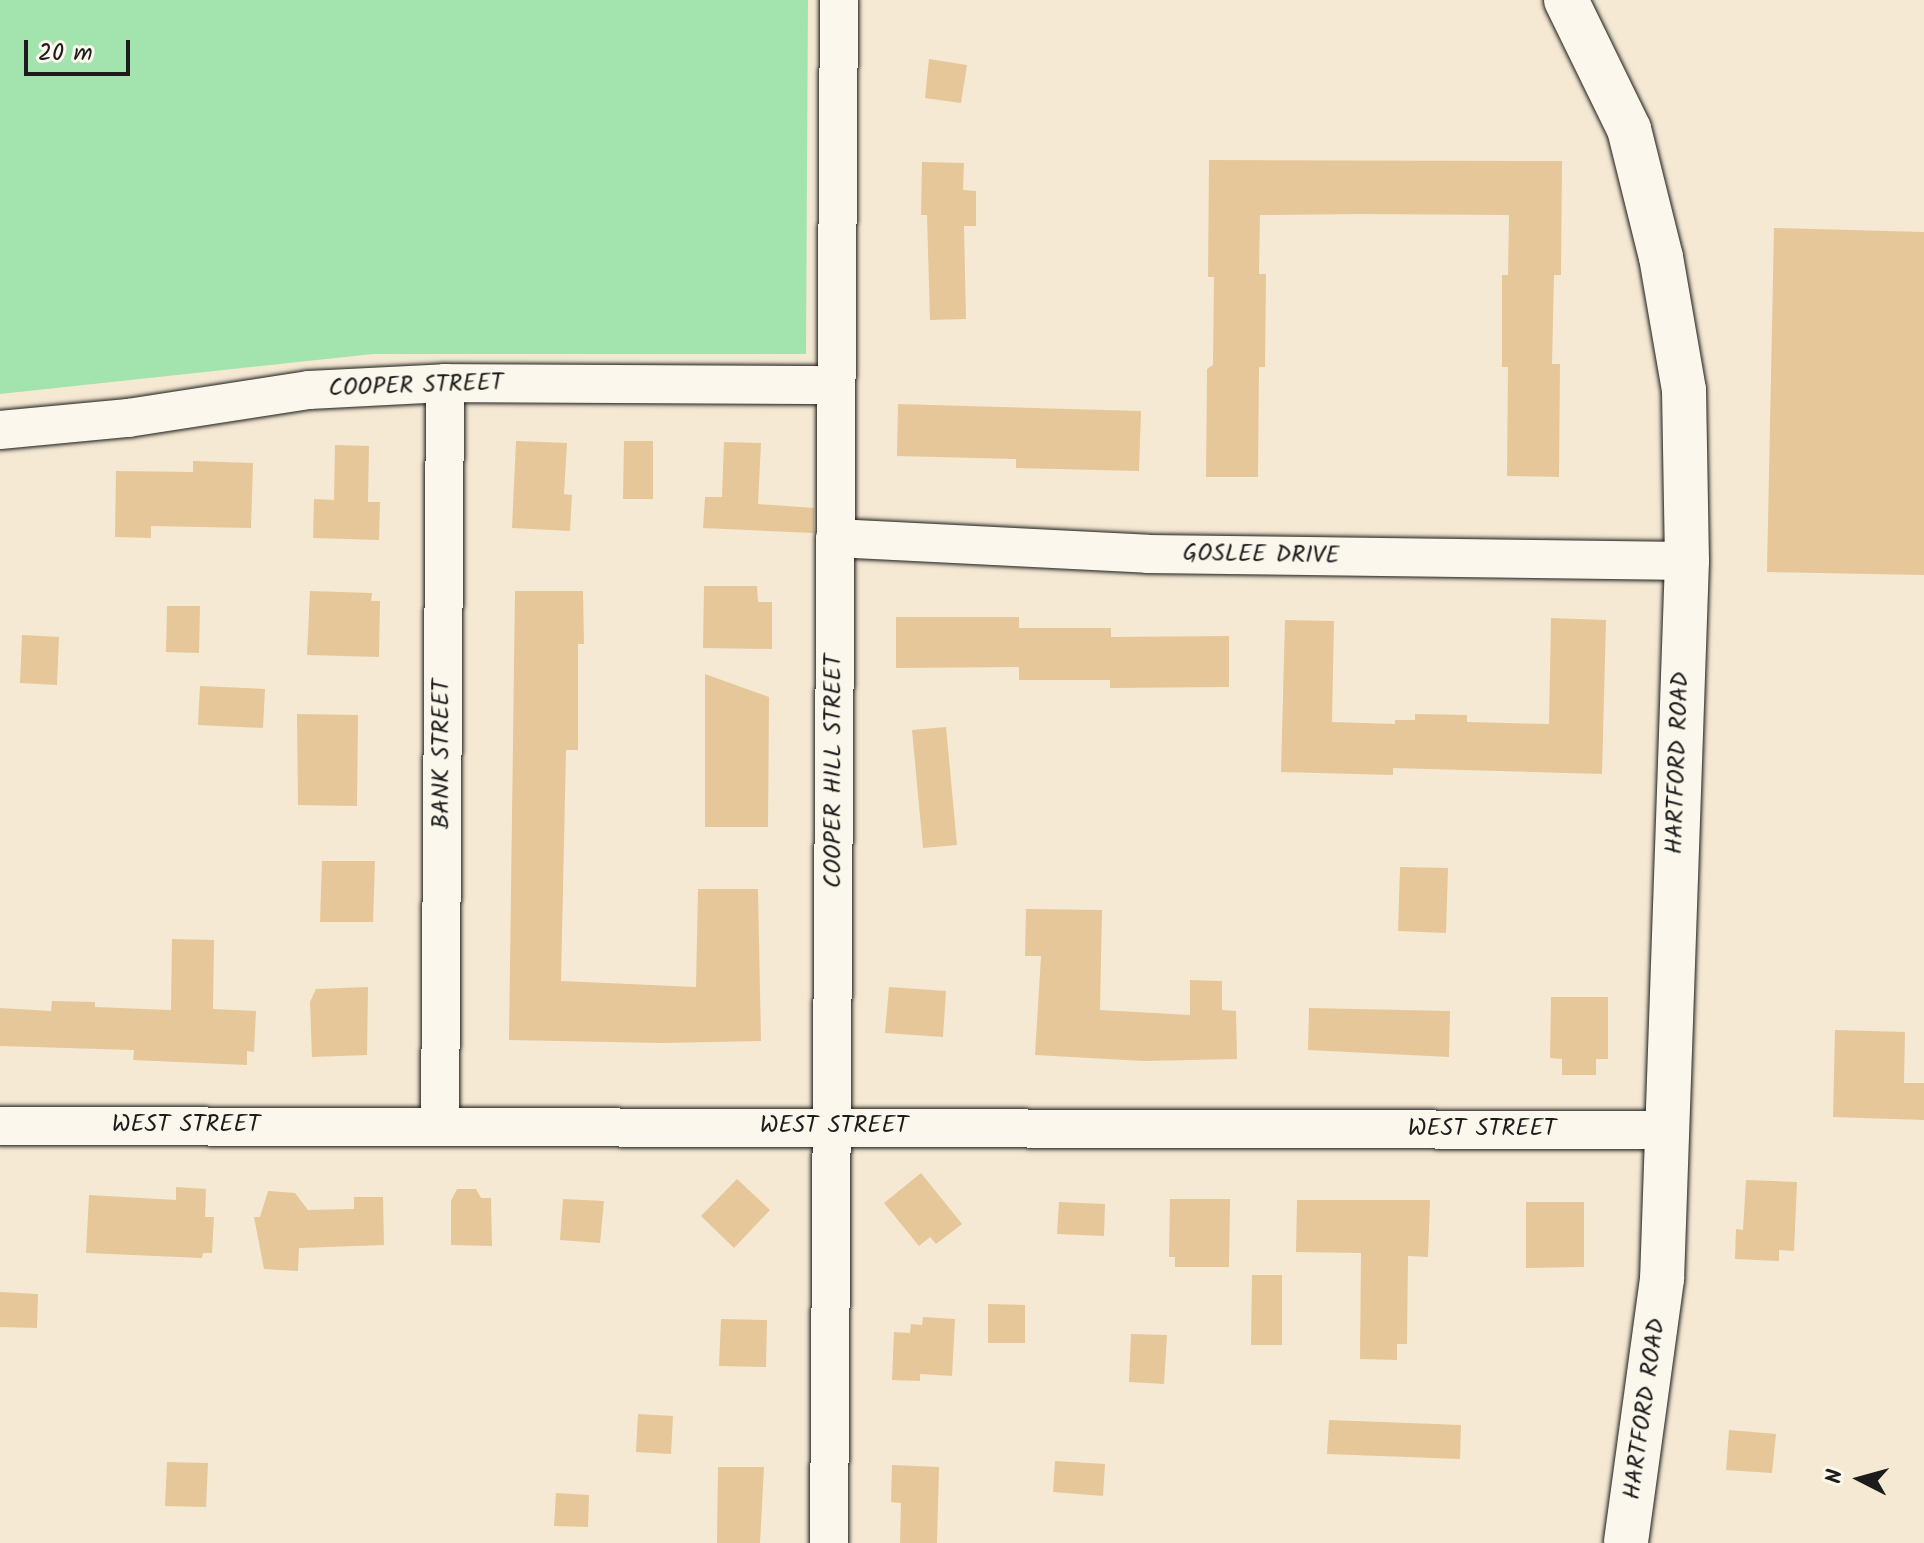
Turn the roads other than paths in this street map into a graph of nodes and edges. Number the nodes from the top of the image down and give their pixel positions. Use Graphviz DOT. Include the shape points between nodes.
graph roads {
  1 [pos="839,0"];
  2 [pos="1566,0"];
  3 [pos="445,383"];
  4 [pos="835,385"];
  5 [pos="0,430"];
  6 [pos="835,538"];
  7 [pos="1687,561"];
  8 [pos="440,1125"];
  9 [pos="0,1126"];
  10 [pos="832,1126"];
  11 [pos="1667,1130"];
  12 [pos="829,1543"];
  13 [pos="1626,1543"];
  1 -- 4 [label="street, COOPER HILL STREET"];
  2 -- 7 [label="main road, HARTFORD ROAD" via="1629,129 1661,257 1684,390"];
  3 -- 4 [label="street, COOPER STREET"];
  3 -- 5 [label="street, COOPER STREET" via="309,390 128,418"];
  3 -- 8 [label="street, BANK STREET"];
  4 -- 6 [label="street, COOPER HILL STREET"];
  6 -- 7 [label="street, GOSLEE DRIVE" via="1148,554"];
  6 -- 10 [label="street, COOPER HILL STREET"];
  7 -- 11 [label="main road, HARTFORD ROAD"];
  8 -- 9 [label="street, WEST STREET"];
  8 -- 10 [label="street, WEST STREET"];
  10 -- 11 [label="street, WEST STREET"];
  10 -- 12 [label="street, COOPER HILL STREET"];
  11 -- 13 [label="main road, HARTFORD ROAD" via="1662,1279"];
}
